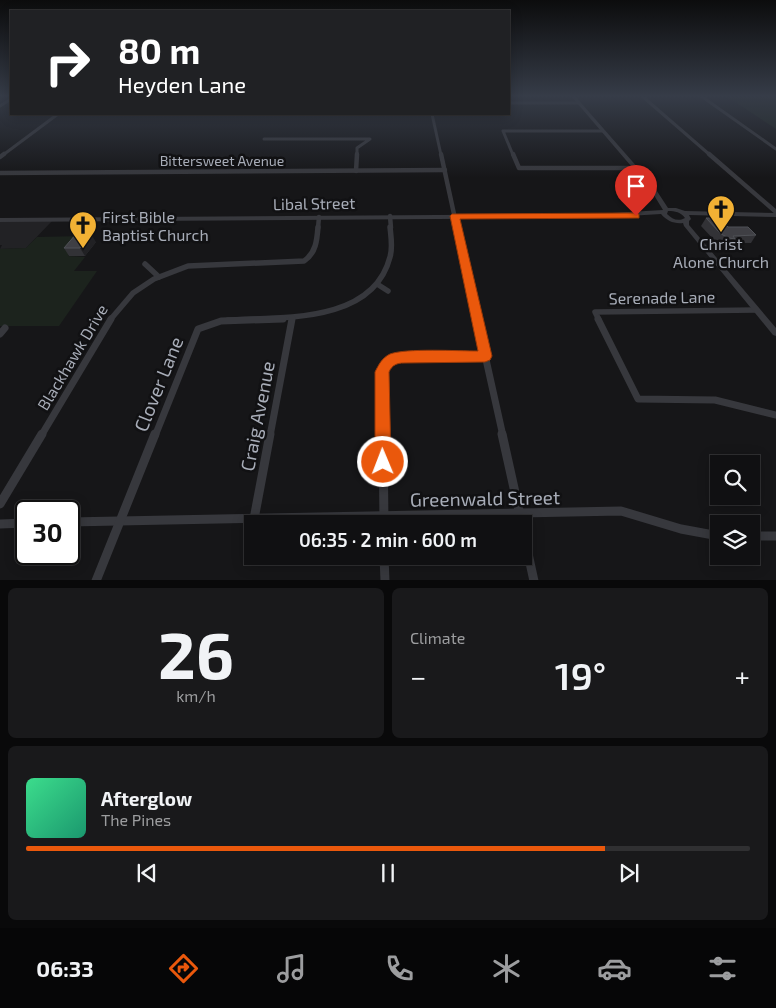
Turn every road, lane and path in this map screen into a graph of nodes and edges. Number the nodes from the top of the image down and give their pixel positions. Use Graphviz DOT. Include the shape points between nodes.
graph roads {
  1 [pos="46,123"];
  2 [pos="434,123"];
  3 [pos="597,123"];
  4 [pos="673,123"];
  5 [pos="739,123"];
  6 [pos="603,130"];
  7 [pos="264,139"];
  8 [pos="776,149"];
  9 [pos="0,157"];
  10 [pos="634,168"];
  11 [pos="445,170"];
  12 [pos="356,171"];
  13 [pos="0,173"];
  14 [pos="651,186"];
  15 [pos="665,211"];
  16 [pos="682,212"];
  17 [pos="776,214"];
  18 [pos="390,216"];
  19 [pos="455,216"];
  20 [pos="628,216"];
  21 [pos="740,216"];
  22 [pos="319,217"];
  23 [pos="0,220"];
  24 [pos="672,220"];
  25 [pos="687,220"];
  26 [pos="708,253"];
  27 [pos="145,264"];
  28 [pos="159,277"];
  29 [pos="377,284"];
  30 [pos="388,291"];
  31 [pos="756,310"];
  32 [pos="292,319"];
  33 [pos="5,328"];
  34 [pos="776,333"];
  35 [pos="0,334"];
  36 [pos="485,356"];
  37 [pos="776,415"];
  38 [pos="0,504"];
  39 [pos="520,513"];
  40 [pos="255,515"];
  41 [pos="384,515"];
  42 [pos="481,515"];
  43 [pos="244,519"];
  44 [pos="80,522"];
  45 [pos="120,522"];
  46 [pos="15,523"];
  47 [pos="0,524"];
  48 [pos="710,535"];
  49 [pos="760,536"];
  50 [pos="776,536"];
  51 [pos="384,565"];
  52 [pos="531,565"];
  53 [pos="96,580"];
  54 [pos="385,580"];
  55 [pos="534,580"];
  1 -- 9 [label="street"];
  2 -- 11 [label="street"];
  3 -- 6 [label="street"];
  4 -- 17 [label="street"];
  5 -- 8 [label="street"];
  6 -- 10 [label="street"];
  6 -- 10 [label="street" via="503,130 519,168"];
  7 -- 12 [label="street" via="370,139 357,148"];
  10 -- 14 [label="street"];
  11 -- 12 [label="street, Bittersweet Avenue"];
  11 -- 19 [label="street"];
  12 -- 13 [label="street, Bittersweet Avenue"];
  14 -- 15 [label="street"];
  14 -- 16 [label="street"];
  15 -- 16 [label="street, Libal Street"];
  15 -- 20 [label="street, Libal Street"];
  15 -- 24 [label="street"];
  16 -- 21 [label="street"];
  16 -- 25 [label="street"];
  17 -- 21 [label="street"];
  18 -- 19 [label="street, Libal Street"];
  18 -- 22 [label="street, Libal Street"];
  18 -- 29 [label="street, Clover Lane" via="390,258"];
  19 -- 20 [label="street, Libal Street"];
  19 -- 36 [label="street"];
  20 -- 24 [label="street, Libal Street"];
  21 -- 25 [label="street"];
  22 -- 23 [label="street, Libal Street"];
  22 -- 28 [label="street, Blackhawk Drive" via="314,252 304,261 197,264"];
  24 -- 25 [label="street, Libal Street"];
  24 -- 26 [label="street"];
  25 -- 26 [label="street" via="686,225"];
  26 -- 31 [label="street"];
  27 -- 28 [label="street"];
  28 -- 38 [label="street, Blackhawk Drive" via="133,293 114,313"];
  29 -- 30 [label="street"];
  29 -- 32 [label="street, Clover Lane" via="344,306"];
  31 -- 34 [label="street"];
  31 -- 37 [label="street, Serenade Lane" via="595,312 638,399 715,400"];
  32 -- 40 [label="street, Craig Avenue"];
  32 -- 45 [label="street, Clover Lane" via="220,321 198,330"];
  33 -- 35 [label="street"];
  36 -- 39 [label="street"];
  36 -- 41 [label="street" via="404,357 385,364 382,372"];
  39 -- 42 [label="street, Greenwald Street"];
  39 -- 48 [label="street, Greenwald Street" via="621,512"];
  43 -- 45 [label="street, Greenwald Street"];
  44 -- 45 [label="street, Greenwald Street"];
  45 -- 53 [label="street, Clover Lane"];
  46 -- 47 [label="street"];
  49 -- 50 [label="street"];
  51 -- 54 [label="street"];
  52 -- 55 [label="street"];
}
